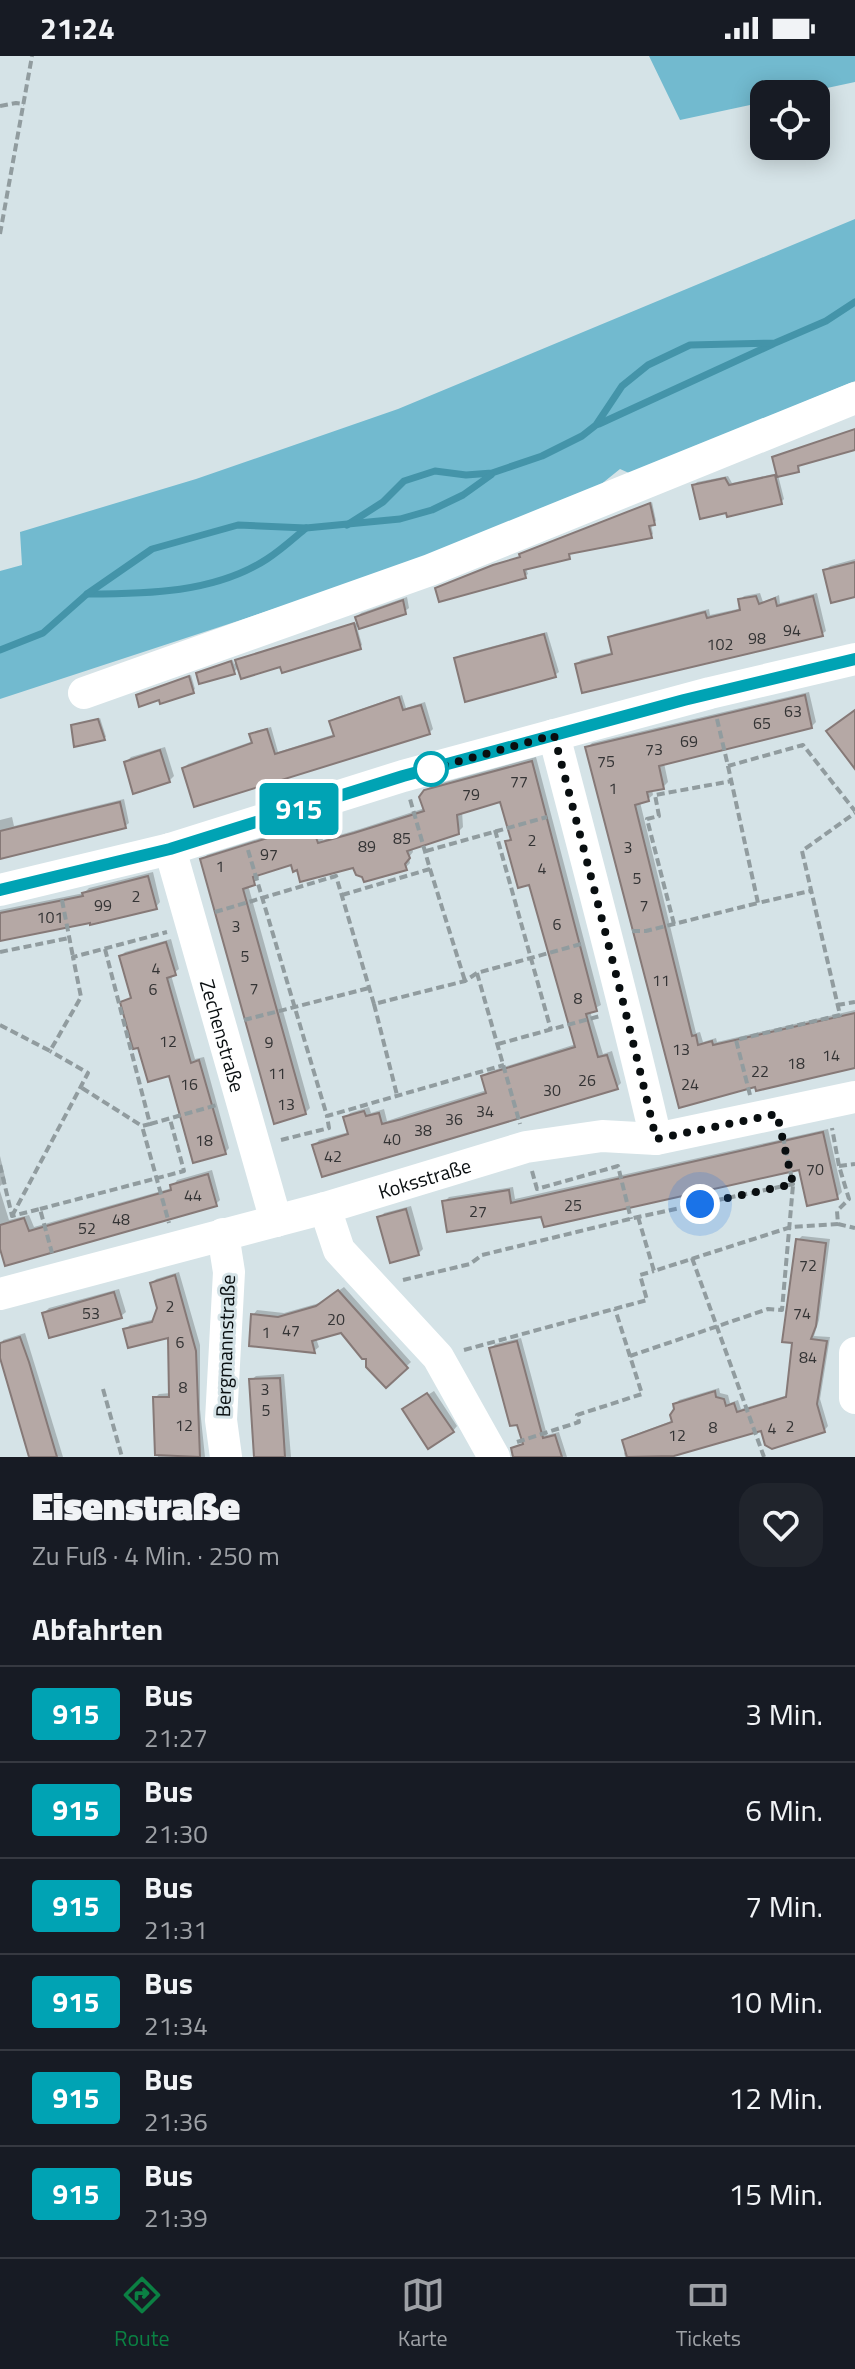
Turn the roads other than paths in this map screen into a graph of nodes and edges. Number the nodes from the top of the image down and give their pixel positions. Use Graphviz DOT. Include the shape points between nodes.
graph roads {
  1 [pos="855,398"];
  2 [pos="855,659"];
  3 [pos="84,693"];
  4 [pos="554,735"];
  5 [pos="170,849"];
  6 [pos="0,890"];
  7 [pos="841,1100"];
  8 [pos="656,1139"];
  9 [pos="325,1208"];
  10 [pos="276,1221"];
  11 [pos="223,1234"];
  12 [pos="0,1294"];
  13 [pos="855,1353"];
  14 [pos="855,1398"];
  15 [pos="493,1454"];
  16 [pos="226,1457"];
  1 -- 3 [label="street" via="430,570"];
  2 -- 4 [label="street"];
  4 -- 5 [label="street"];
  4 -- 8 [label="street"];
  5 -- 6 [label="street"];
  5 -- 10 [label="street, Zechenstraße"];
  7 -- 8 [label="street, Koksstraße"];
  8 -- 9 [label="street, Koksstraße" via="602,1136 526,1147"];
  9 -- 10 [label="street, Koksstraße"];
  9 -- 15 [label="street" via="339,1250 438,1357"];
  10 -- 11 [label="street, Koksstraße"];
  11 -- 12 [label="street, Koksstraße"];
  11 -- 16 [label="street, Bergmannstraße" via="229,1272 221,1420"];
  13 -- 14 [label="street"];
}
